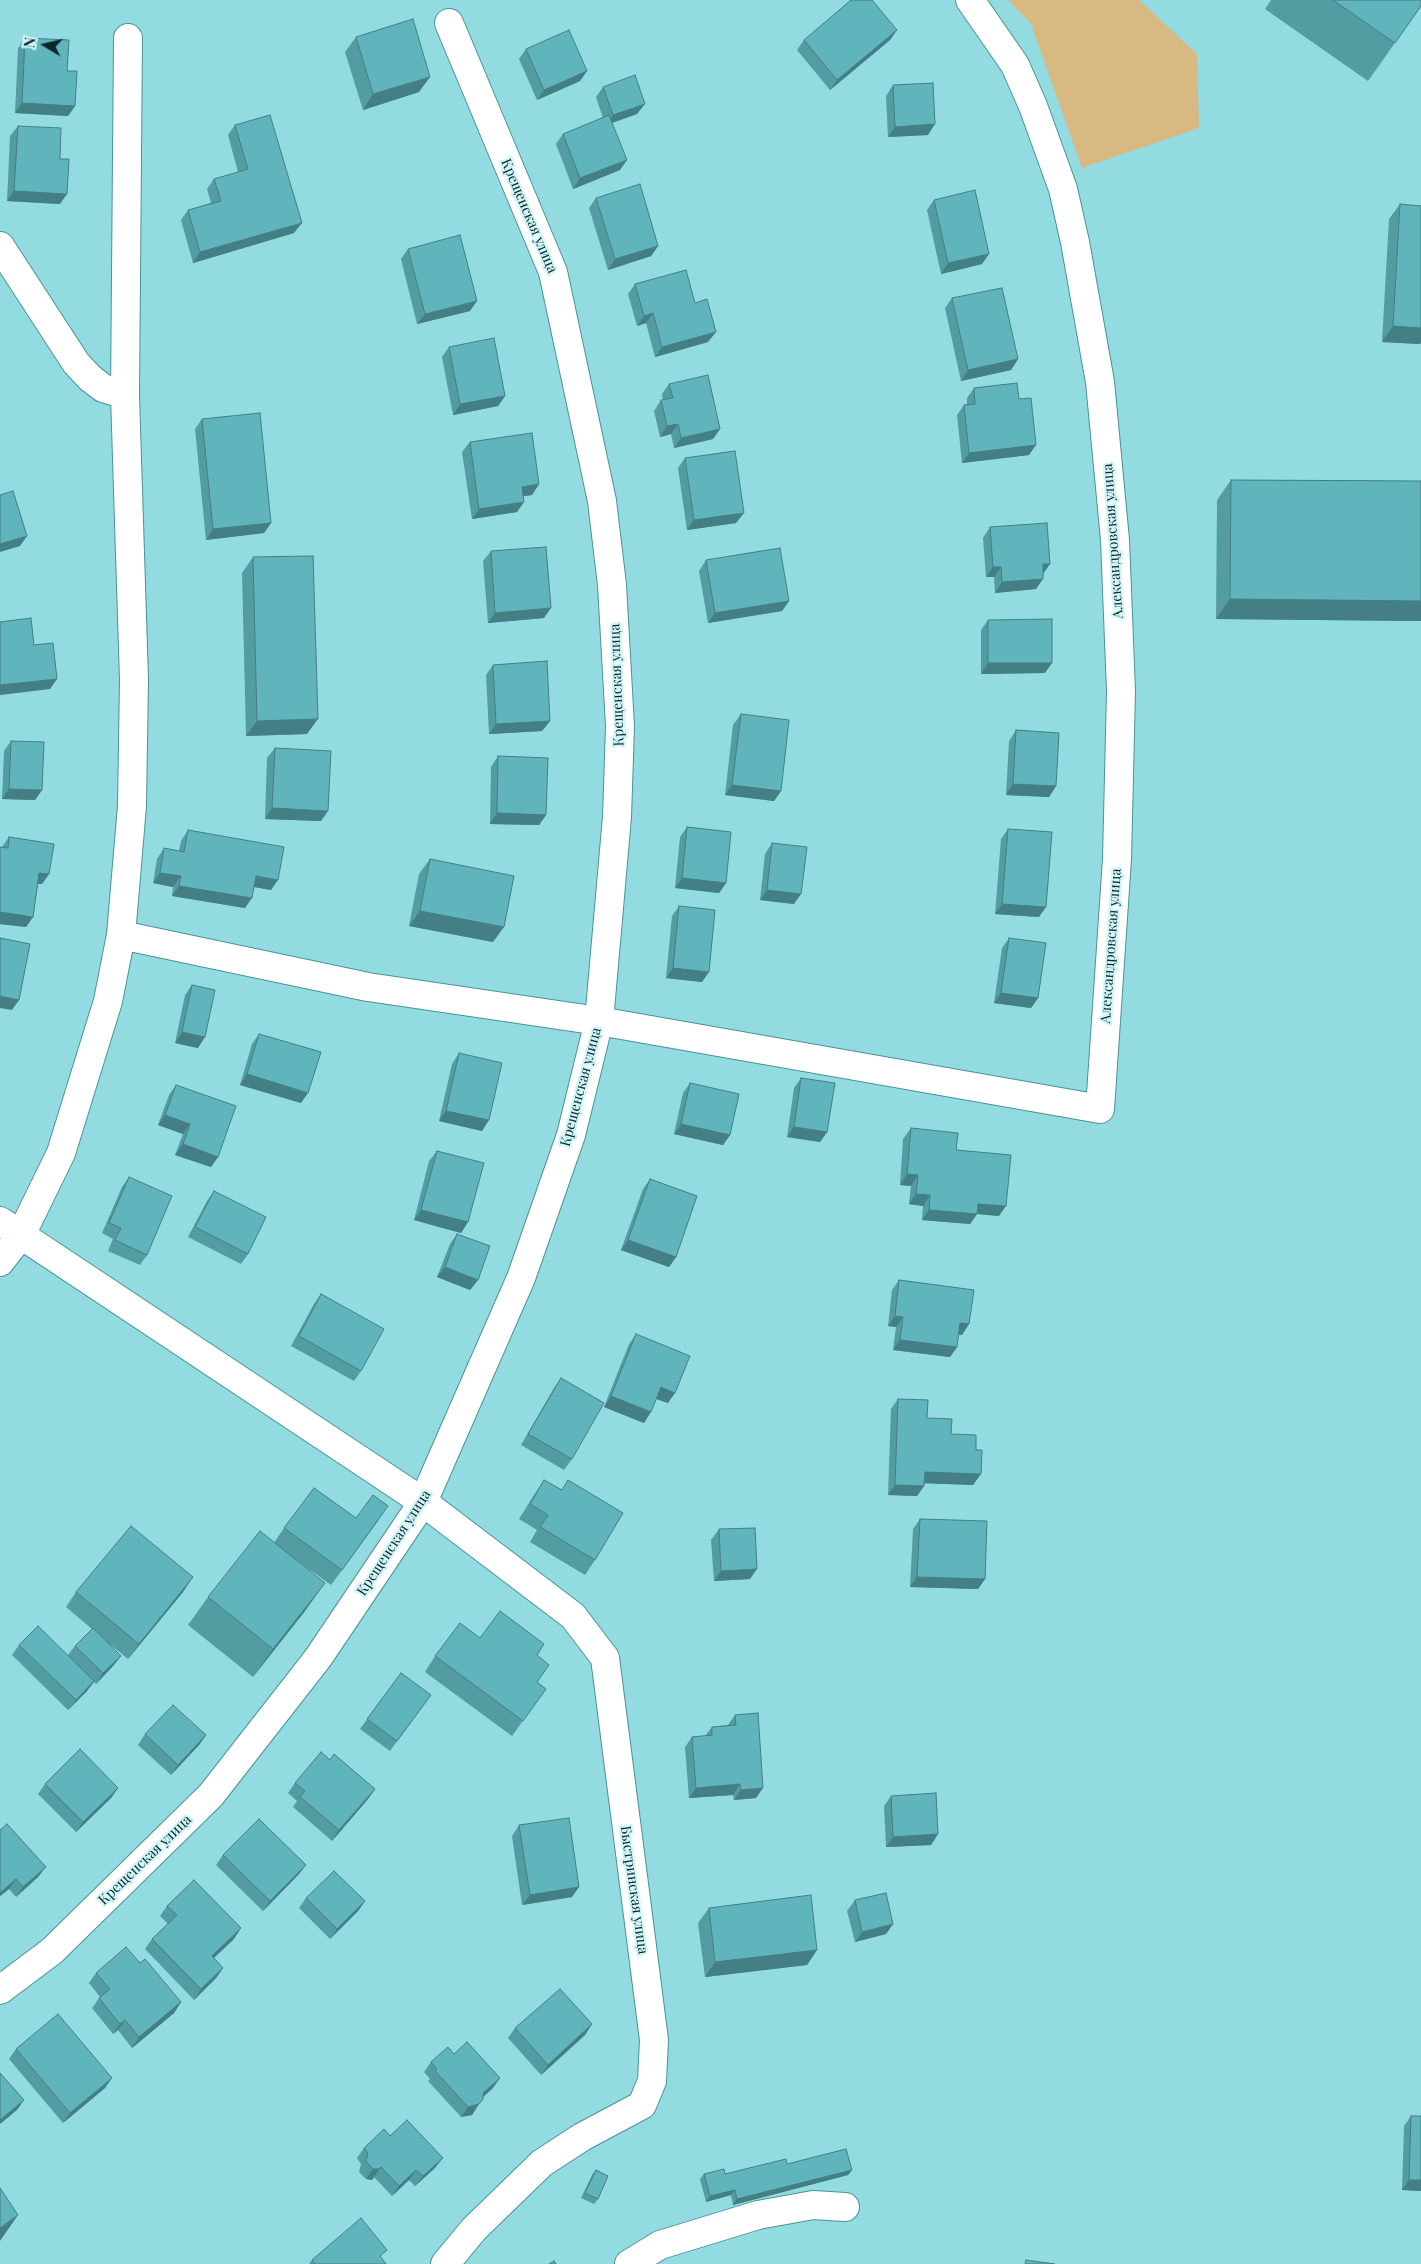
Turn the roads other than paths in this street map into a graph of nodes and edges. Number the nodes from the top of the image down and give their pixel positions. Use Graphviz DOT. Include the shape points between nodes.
graph roads {
  1 [pos="970,0"];
  2 [pos="449,23"];
  3 [pos="128,38"];
  4 [pos="0,246"];
  5 [pos="125,395"];
  6 [pos="121,935"];
  7 [pos="598,1021"];
  8 [pos="10,1228"];
  9 [pos="0,1262"];
  10 [pos="423,1502"];
  11 [pos="0,1990"];
  12 [pos="845,2207"];
  13 [pos="445,2264"];
  14 [pos="629,2264"];
  1 -- 7 [label="street, Александровская улица" via="1015,65 1034,106 1063,189 1100,382 1115,540 1121,691 1117,859 1100,1110"];
  2 -- 7 [label="street, Крещенская улица" via="553,272 602,501 612,585 620,726 617,817"];
  3 -- 5 [label="street"];
  4 -- 5 [label="street" via="76,362 103,388"];
  5 -- 6 [label="street" via="134,680 132,806"];
  6 -- 7 [label="street" via="368,987"];
  6 -- 8 [label="street" via="108,1001 61,1154"];
  7 -- 10 [label="street, Крещенская улица" via="571,1135 520,1278"];
  8 -- 9 [label="street"];
  8 -- 10 [label="street, Быстринская улица"];
  10 -- 11 [label="street, Крещенская улица" via="318,1658 211,1795 52,1951"];
  10 -- 13 [label="street, Быстринская улица" via="573,1616 605,1658 654,2040 652,2081 642,2105 542,2163 480,2223"];
  12 -- 14 [label="street" via="813,2205 758,2215 660,2245"];
}
